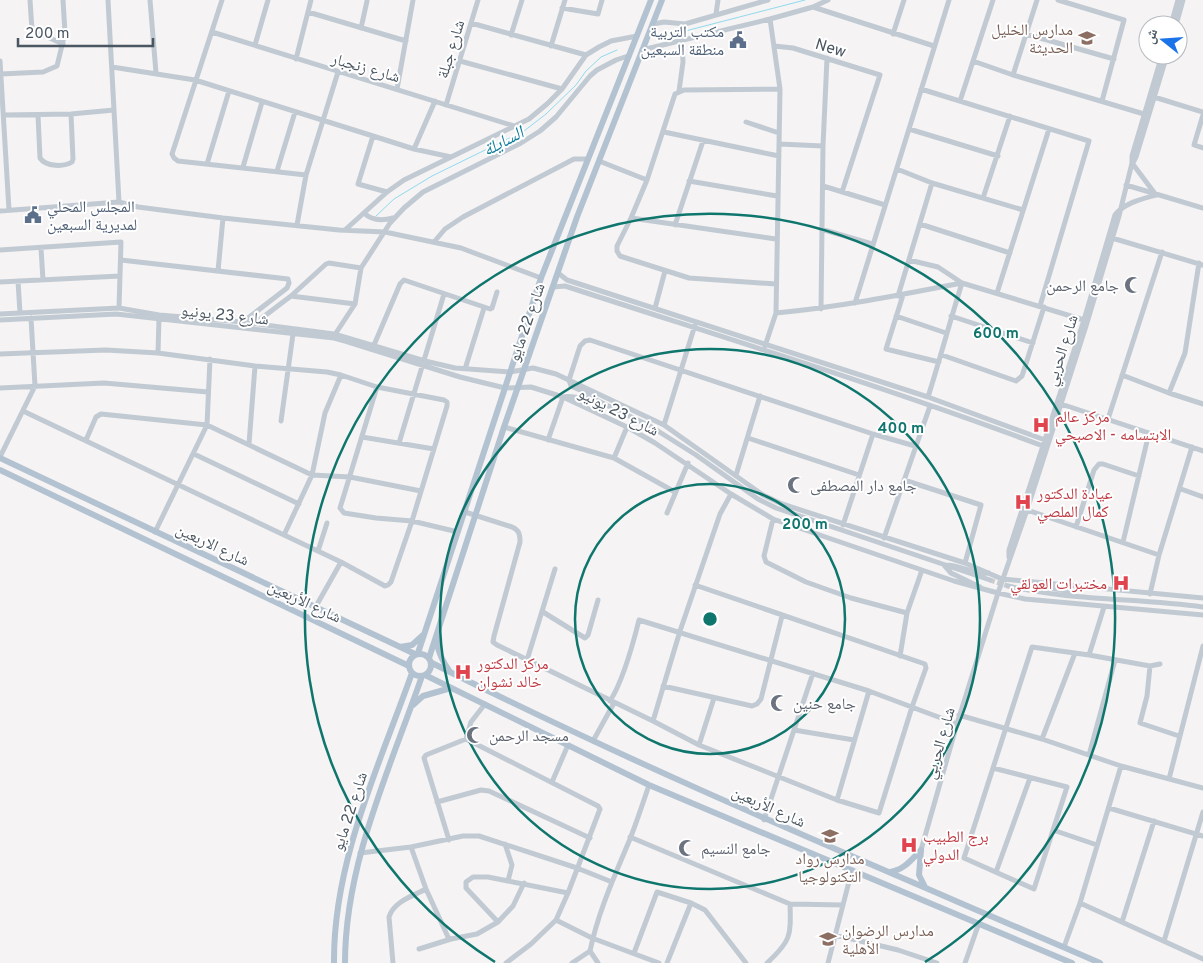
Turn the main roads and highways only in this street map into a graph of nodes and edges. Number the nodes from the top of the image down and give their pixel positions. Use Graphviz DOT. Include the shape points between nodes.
graph roads {
  1 [pos="651,0"];
  2 [pos="662,0"];
  3 [pos="653,24"];
  4 [pos="637,36"];
  5 [pos="642,50"];
  6 [pos="628,56"];
  7 [pos="0,458"];
  8 [pos="0,470"];
  9 [pos="155,532"];
  10 [pos="150,542"];
  11 [pos="438,627"];
  12 [pos="427,630"];
  13 [pos="396,647"];
  14 [pos="416,654"];
  15 [pos="430,660"];
  16 [pos="409,666"];
  17 [pos="412,673"];
  18 [pos="450,673"];
  19 [pos="423,676"];
  20 [pos="452,688"];
  21 [pos="411,707"];
  22 [pos="530,712"];
  23 [pos="524,722"];
  24 [pos="361,814"];
  25 [pos="372,818"];
  26 [pos="764,820"];
  27 [pos="759,831"];
  28 [pos="888,872"];
  29 [pos="925,887"];
  30 [pos="334,963"];
  31 [pos="345,963"];
  32 [pos="1072,963"];
  33 [pos="1100,963"];
  1 -- 4 [label="main road, شارع 22 مايو"];
  2 -- 3 [label="main road, شارع 22 مايو"];
  3 -- 4 [label="main road"];
  3 -- 5 [label="main road, شارع 22 مايو"];
  4 -- 6 [label="main road, شارع 22 مايو"];
  5 -- 6 [label="main road"];
  5 -- 11 [label="main road, شارع 22 مايو" via="524,369"];
  6 -- 12 [label="main road, شارع 22 مايو" via="541,278"];
  7 -- 9 [label="main road, شارع الاربعين"];
  8 -- 10 [label="main road, شارع الأربعين"];
  9 -- 10 [label="main road"];
  9 -- 13 [label="main road, شارع الاربعين"];
  10 -- 16 [label="main road, شارع الأربعين"];
  11 -- 15 [label="main road, شارع 22 مايو"];
  11 -- 18 [label="main road" via="437,642"];
  12 -- 13 [label="main road" via="412,645"];
  12 -- 14 [label="main road, شارع 22 مايو"];
  13 -- 14 [label="main road, شارع الاربعين"];
  14 -- 15 [label="main road" via="424,654"];
  14 -- 16 [label="main road"];
  15 -- 18 [label="main road, شارع الأربعين"];
  15 -- 19 [label="main road" via="431,669"];
  16 -- 17 [label="main road"];
  17 -- 19 [label="main road"];
  17 -- 24 [label="main road, شارع 22 مايو"];
  18 -- 22 [label="main road, شارع الأربعين"];
  19 -- 20 [label="main road, شارع الأربعين"];
  19 -- 21 [label="main road, شارع 22 مايو"];
  20 -- 21 [label="main road" via="423,696"];
  20 -- 23 [label="main road, شارع الأربعين"];
  21 -- 25 [label="main road, شارع 22 مايو"];
  22 -- 23 [label="main road"];
  22 -- 26 [label="main road, شارع الأربعين"];
  23 -- 27 [label="main road, شارع الأربعين" via="649,785"];
  24 -- 25 [label="main road"];
  24 -- 30 [label="main road, شارع 22 مايو" via="343,883"];
  25 -- 31 [label="main road, شارع 22 مايو" via="353,885"];
  26 -- 27 [label="main road"];
  26 -- 28 [label="main road, شارع الأربعين"];
  27 -- 32 [label="main road, شارع الأربعين"];
  28 -- 29 [label="main road, شارع الأربعين"];
  28 -- 29 [label="main road" via="905,866 921,850 919,875"];
  29 -- 33 [label="main road, شارع الأربعين"];
}
